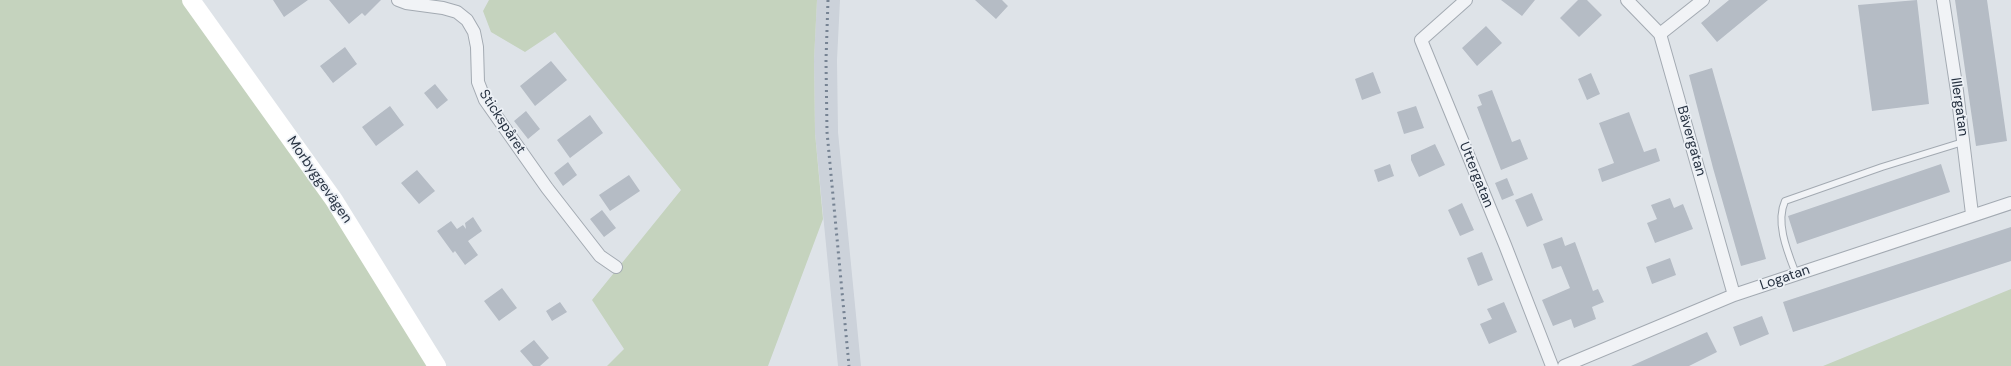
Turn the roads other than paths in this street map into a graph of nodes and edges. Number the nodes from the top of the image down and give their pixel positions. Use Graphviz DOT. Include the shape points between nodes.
graph roads {
  1 [pos="191,0"];
  2 [pos="398,0"];
  3 [pos="1466,0"];
  4 [pos="1627,0"];
  5 [pos="1704,0"];
  6 [pos="1943,0"];
  7 [pos="1660,34"];
  8 [pos="1963,142"];
  9 [pos="2011,203"];
  10 [pos="1972,214"];
  11 [pos="616,267"];
  12 [pos="1796,274"];
  13 [pos="1734,295"];
  14 [pos="437,366"];
  15 [pos="1552,366"];
  16 [pos="1564,366"];
  1 -- 14 [label="street, Morbyggevägen" via="334,200"];
  2 -- 11 [label="street, Stickspåret" via="457,12 467,20 474,32 478,82 484,100 595,250"];
  3 -- 15 [label="street, Uttergatan" via="1421,40"];
  4 -- 7 [label="street, Bävergatan"];
  5 -- 7 [label="street"];
  6 -- 8 [label="street, Illergatan"];
  7 -- 13 [label="street, Bävergatan"];
  8 -- 10 [label="street, Illergatan"];
  8 -- 12 [label="lane" via="1785,201 1782,219 1784,238"];
  9 -- 10 [label="street, Logatan"];
  10 -- 12 [label="street, Logatan"];
  12 -- 13 [label="street, Logatan"];
  13 -- 16 [label="street, Logatan"];
}
